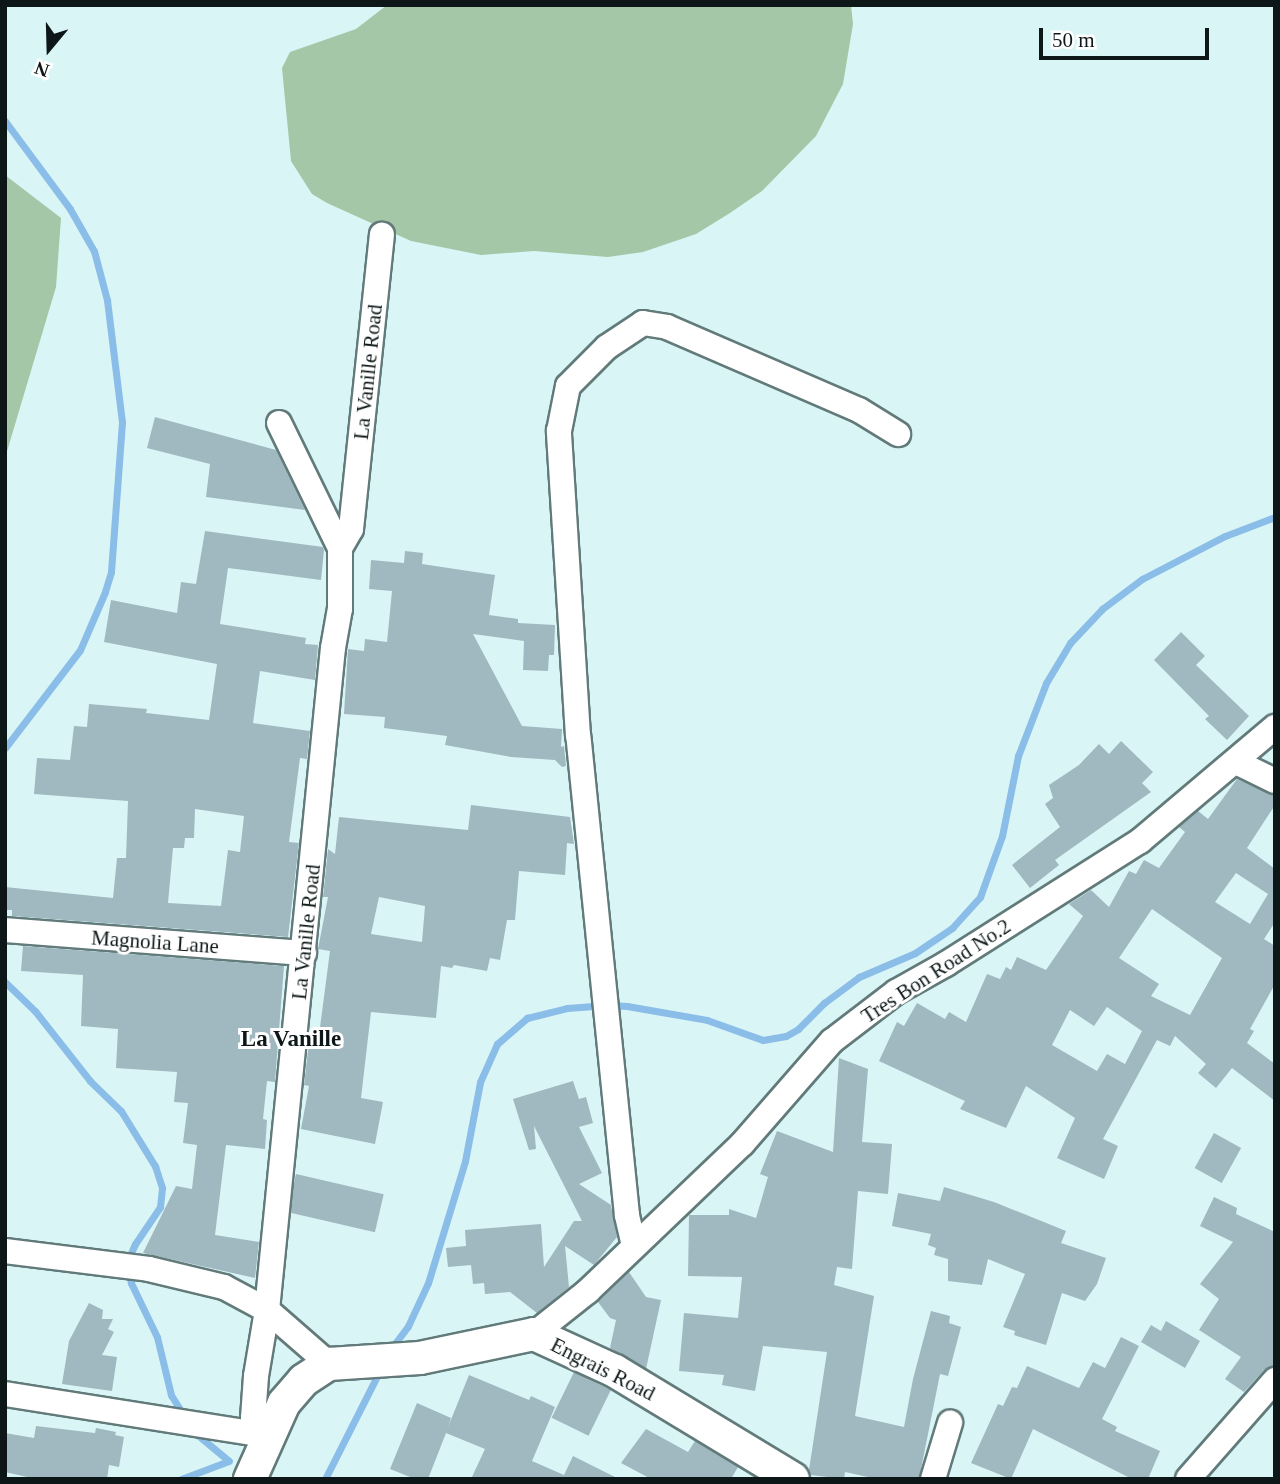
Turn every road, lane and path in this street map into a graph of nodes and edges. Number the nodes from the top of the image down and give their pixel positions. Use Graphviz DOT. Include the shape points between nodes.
graph roads {
  1 [pos="382,235"];
  2 [pos="279,423"];
  3 [pos="898,434"];
  4 [pos="340,548"];
  5 [pos="1275,727"];
  6 [pos="1236,762"];
  7 [pos="1275,781"];
  8 [pos="5,930"];
  9 [pos="304,953"];
  10 [pos="634,1246"];
  11 [pos="5,1251"];
  12 [pos="267,1310"];
  13 [pos="534,1334"];
  14 [pos="340,1363"];
  15 [pos="1275,1380"];
  16 [pos="5,1394"];
  17 [pos="950,1423"];
  18 [pos="269,1436"];
  19 [pos="250,1479"];
  20 [pos="793,1479"];
  21 [pos="933,1479"];
  22 [pos="1188,1479"];
  1 -- 4 [label="street, La Vanille Road" via="351,529"];
  2 -- 4 [label="street, La Vanille Road"];
  3 -- 10 [label="street" via="859,410 667,327 643,323 607,348 568,386 559,431 578,736 626,1215"];
  4 -- 9 [label="street, La Vanille Road" via="340,609"];
  5 -- 6 [label="street, Tres Bon Road No.2"];
  6 -- 7 [label="street"];
  6 -- 10 [label="street, Tres Bon Road No.2" via="1120,855 896,992 832,1041 742,1144"];
  8 -- 9 [label="street, Magnolia Lane"];
  9 -- 12 [label="street, La Vanille Road"];
  10 -- 13 [label="street, Tres Bon Road No.2" via="589,1291"];
  11 -- 12 [label="street" via="149,1269 224,1287"];
  12 -- 14 [label="street"];
  12 -- 18 [label="street, La Vanille Road" via="253,1418"];
  13 -- 14 [label="street, Engrais Road" via="391,1362"];
  13 -- 20 [label="street, Engrais Road" via="614,1371"];
  14 -- 18 [label="street" via="304,1380 284,1402"];
  15 -- 22 [label="street"];
  16 -- 18 [label="street"];
  17 -- 21 [label="street"];
  18 -- 19 [label="street"];
}
